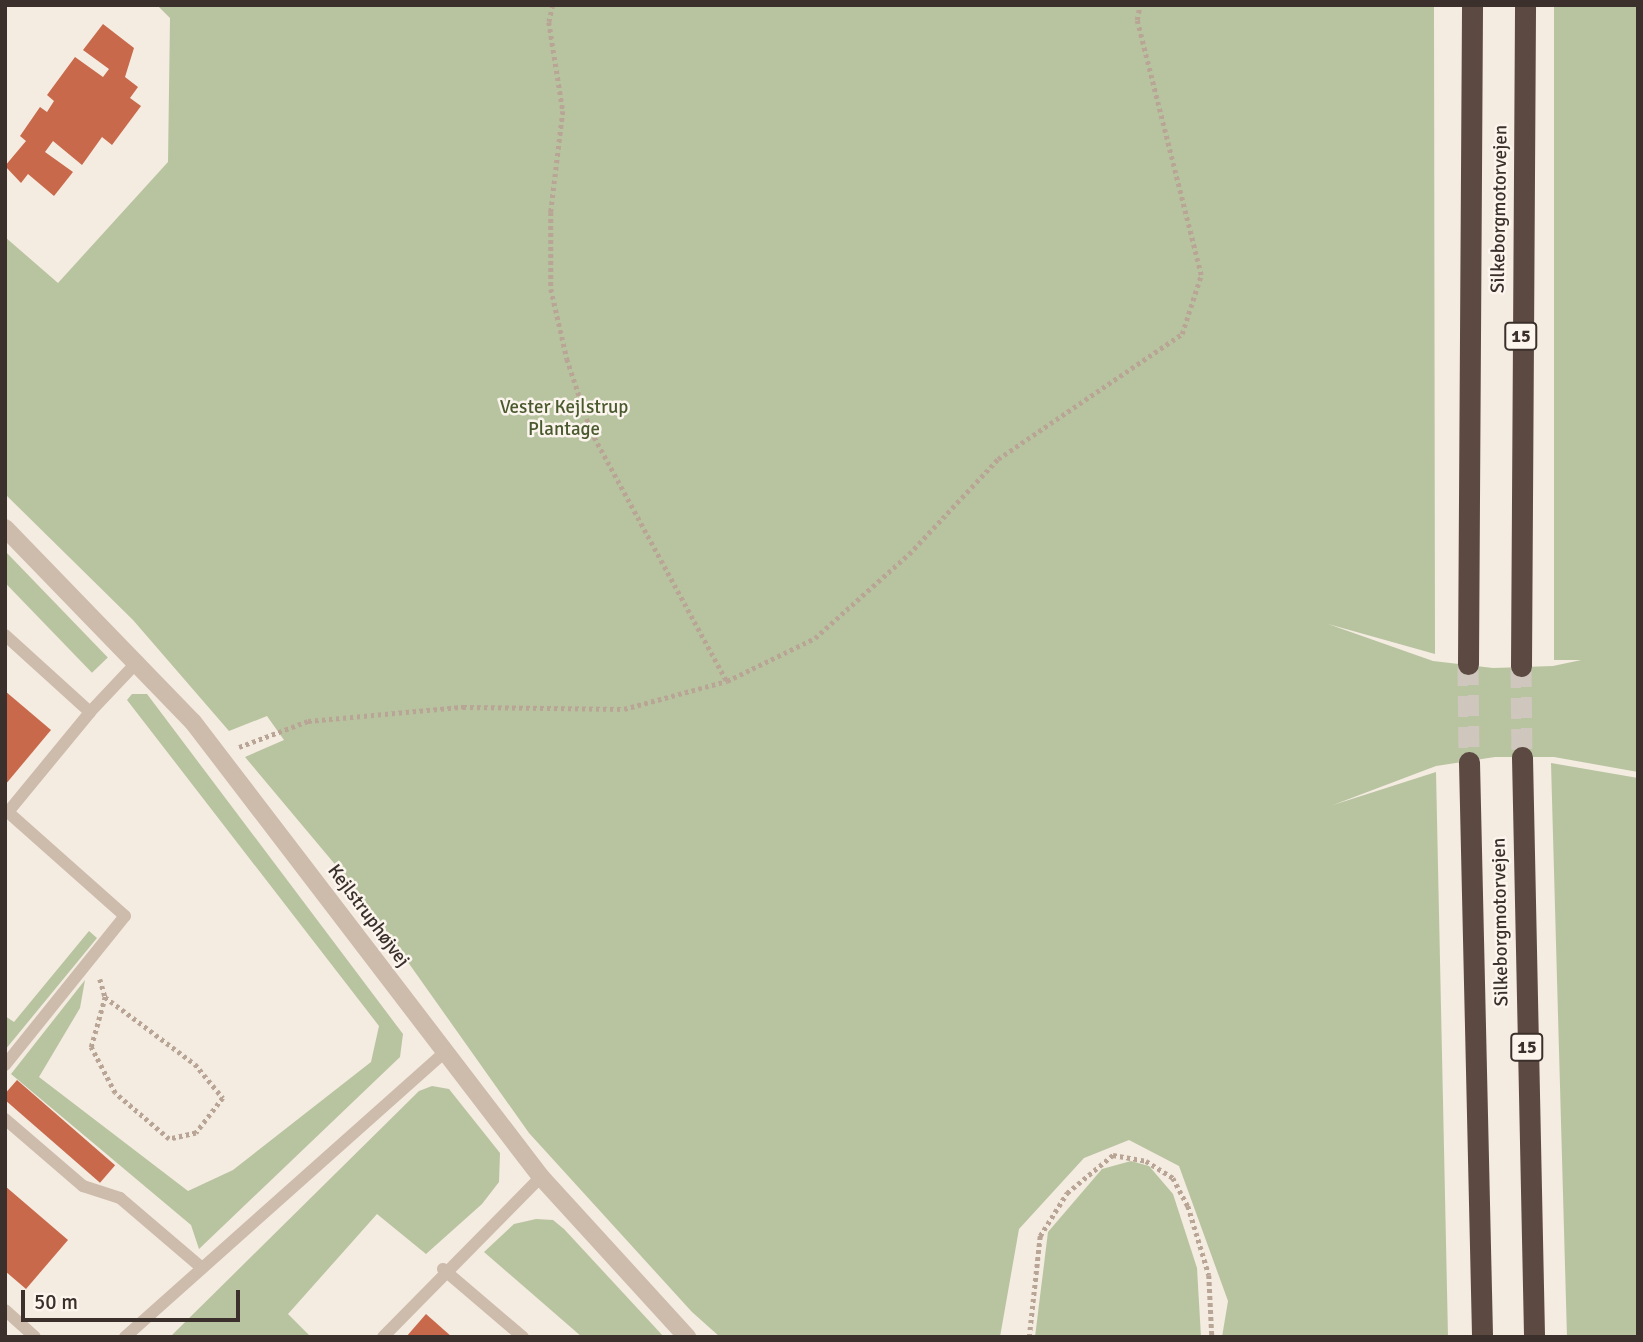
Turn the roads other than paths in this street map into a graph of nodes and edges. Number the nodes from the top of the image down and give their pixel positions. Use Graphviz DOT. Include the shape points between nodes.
graph roads {
  1 [pos="1472,5"];
  2 [pos="1525,5"];
  3 [pos="5,528"];
  4 [pos="5,635"];
  5 [pos="138,661"];
  6 [pos="1468,664"];
  7 [pos="1521,666"];
  8 [pos="90,712"];
  9 [pos="1522,757"];
  10 [pos="1469,762"];
  11 [pos="445,1052"];
  12 [pos="5,1065"];
  13 [pos="5,1119"];
  14 [pos="541,1177"];
  15 [pos="202,1268"];
  16 [pos="443,1269"];
  17 [pos="5,1310"];
  18 [pos="35,1337"];
  19 [pos="125,1337"];
  20 [pos="383,1337"];
  21 [pos="523,1337"];
  22 [pos="687,1337"];
  23 [pos="1482,1337"];
  24 [pos="1534,1337"];
  1 -- 6 [label="highway, Silkeborgmotorvejen"];
  2 -- 7 [label="highway, Silkeborgmotorvejen / 15"];
  3 -- 5 [label="street, Kejlstruphøjvej"];
  4 -- 8 [label="lane"];
  5 -- 8 [label="lane"];
  5 -- 11 [label="street, Kejlstruphøjvej" via="219,755"];
  8 -- 12 [label="lane" via="8,812 125,916"];
  9 -- 24 [label="highway, Silkeborgmotorvejen / 15"];
  10 -- 23 [label="highway, Silkeborgmotorvejen"];
  11 -- 14 [label="street, Kejlstruphøjvej"];
  11 -- 15 [label="lane"];
  13 -- 15 [label="lane" via="83,1186 120,1198"];
  14 -- 16 [label="lane"];
  14 -- 22 [label="street, Kejlstruphøjvej"];
  15 -- 19 [label="lane"];
  16 -- 20 [label="lane"];
  16 -- 21 [label="lane"];
  17 -- 18 [label="lane"];
}
